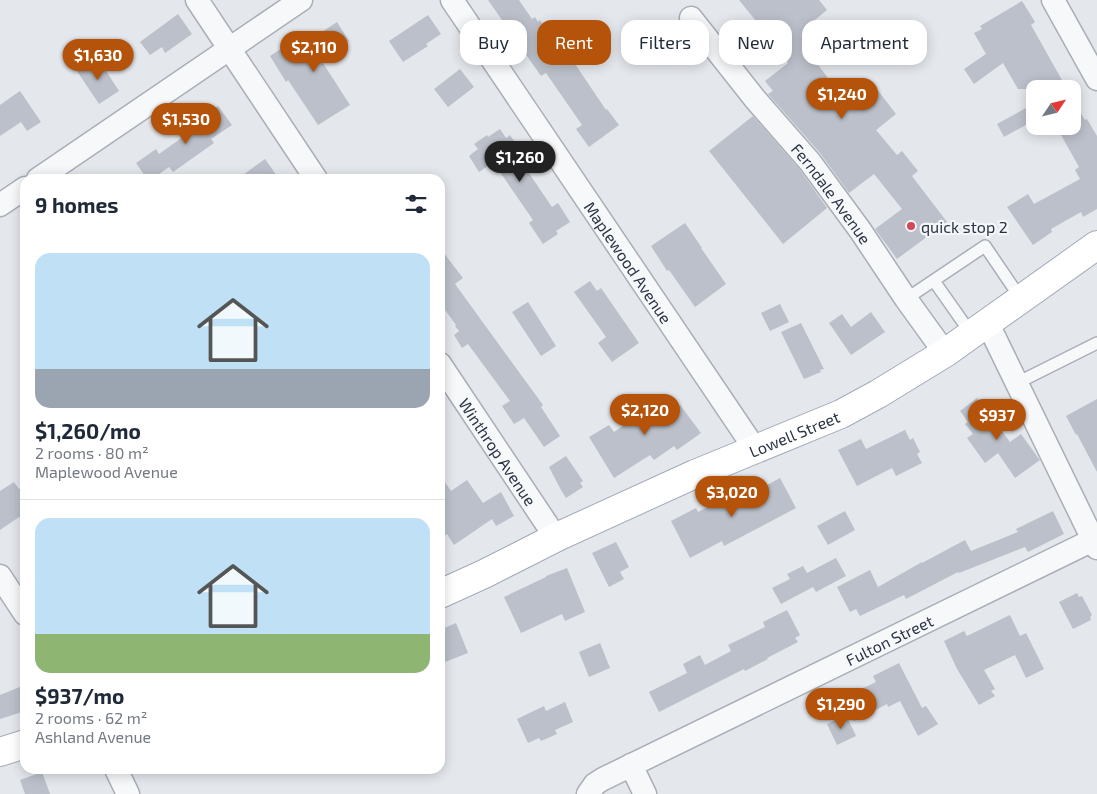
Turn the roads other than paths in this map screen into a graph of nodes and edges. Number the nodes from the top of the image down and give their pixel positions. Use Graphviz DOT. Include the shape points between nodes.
graph roads {
  1 [pos="196,0"];
  2 [pos="301,0"];
  3 [pos="452,0"];
  4 [pos="1053,0"];
  5 [pos="691,18"];
  6 [pos="229,49"];
  7 [pos="1097,78"];
  8 [pos="45,174"];
  9 [pos="313,174"];
  10 [pos="20,191"];
  11 [pos="0,205"];
  12 [pos="1097,245"];
  13 [pos="934,281"];
  14 [pos="906,299"];
  15 [pos="1021,299"];
  16 [pos="980,329"];
  17 [pos="1097,343"];
  18 [pos="945,353"];
  19 [pos="445,372"];
  20 [pos="1017,383"];
  21 [pos="755,449"];
  22 [pos="556,538"];
  23 [pos="1095,544"];
  24 [pos="0,576"];
  25 [pos="445,592"];
  26 [pos="20,606"];
  27 [pos="20,746"];
  28 [pos="0,752"];
  29 [pos="631,765"];
  30 [pos="118,774"];
  31 [pos="128,794"];
  32 [pos="588,794"];
  33 [pos="645,794"];
  1 -- 6 [label="street"];
  2 -- 6 [label="street"];
  3 -- 21 [label="street, Maplewood Avenue"];
  4 -- 7 [label="street"];
  5 -- 14 [label="street, Ferndale Avenue" via="810,162"];
  6 -- 8 [label="street"];
  6 -- 9 [label="street"];
  10 -- 11 [label="street"];
  12 -- 15 [label="main road, Lowell Street"];
  13 -- 14 [label="lane"];
  13 -- 15 [label="lane" via="985,246"];
  13 -- 16 [label="lane"];
  14 -- 18 [label="street, Ferndale Avenue"];
  15 -- 16 [label="main road, Lowell Street"];
  16 -- 18 [label="main road, Lowell Street"];
  16 -- 20 [label="street"];
  17 -- 20 [label="lane"];
  18 -- 21 [label="main road, Lowell Street" via="841,414"];
  19 -- 22 [label="street, Winthrop Avenue"];
  20 -- 23 [label="street"];
  21 -- 22 [label="main road, Lowell Street"];
  22 -- 25 [label="main road, Lowell Street"];
  23 -- 29 [label="street, Fulton Street"];
  24 -- 26 [label="street"];
  27 -- 28 [label="main road"];
  29 -- 32 [label="street, Fulton Street" via="595,784"];
  29 -- 33 [label="street"];
  30 -- 31 [label="street"];
}
